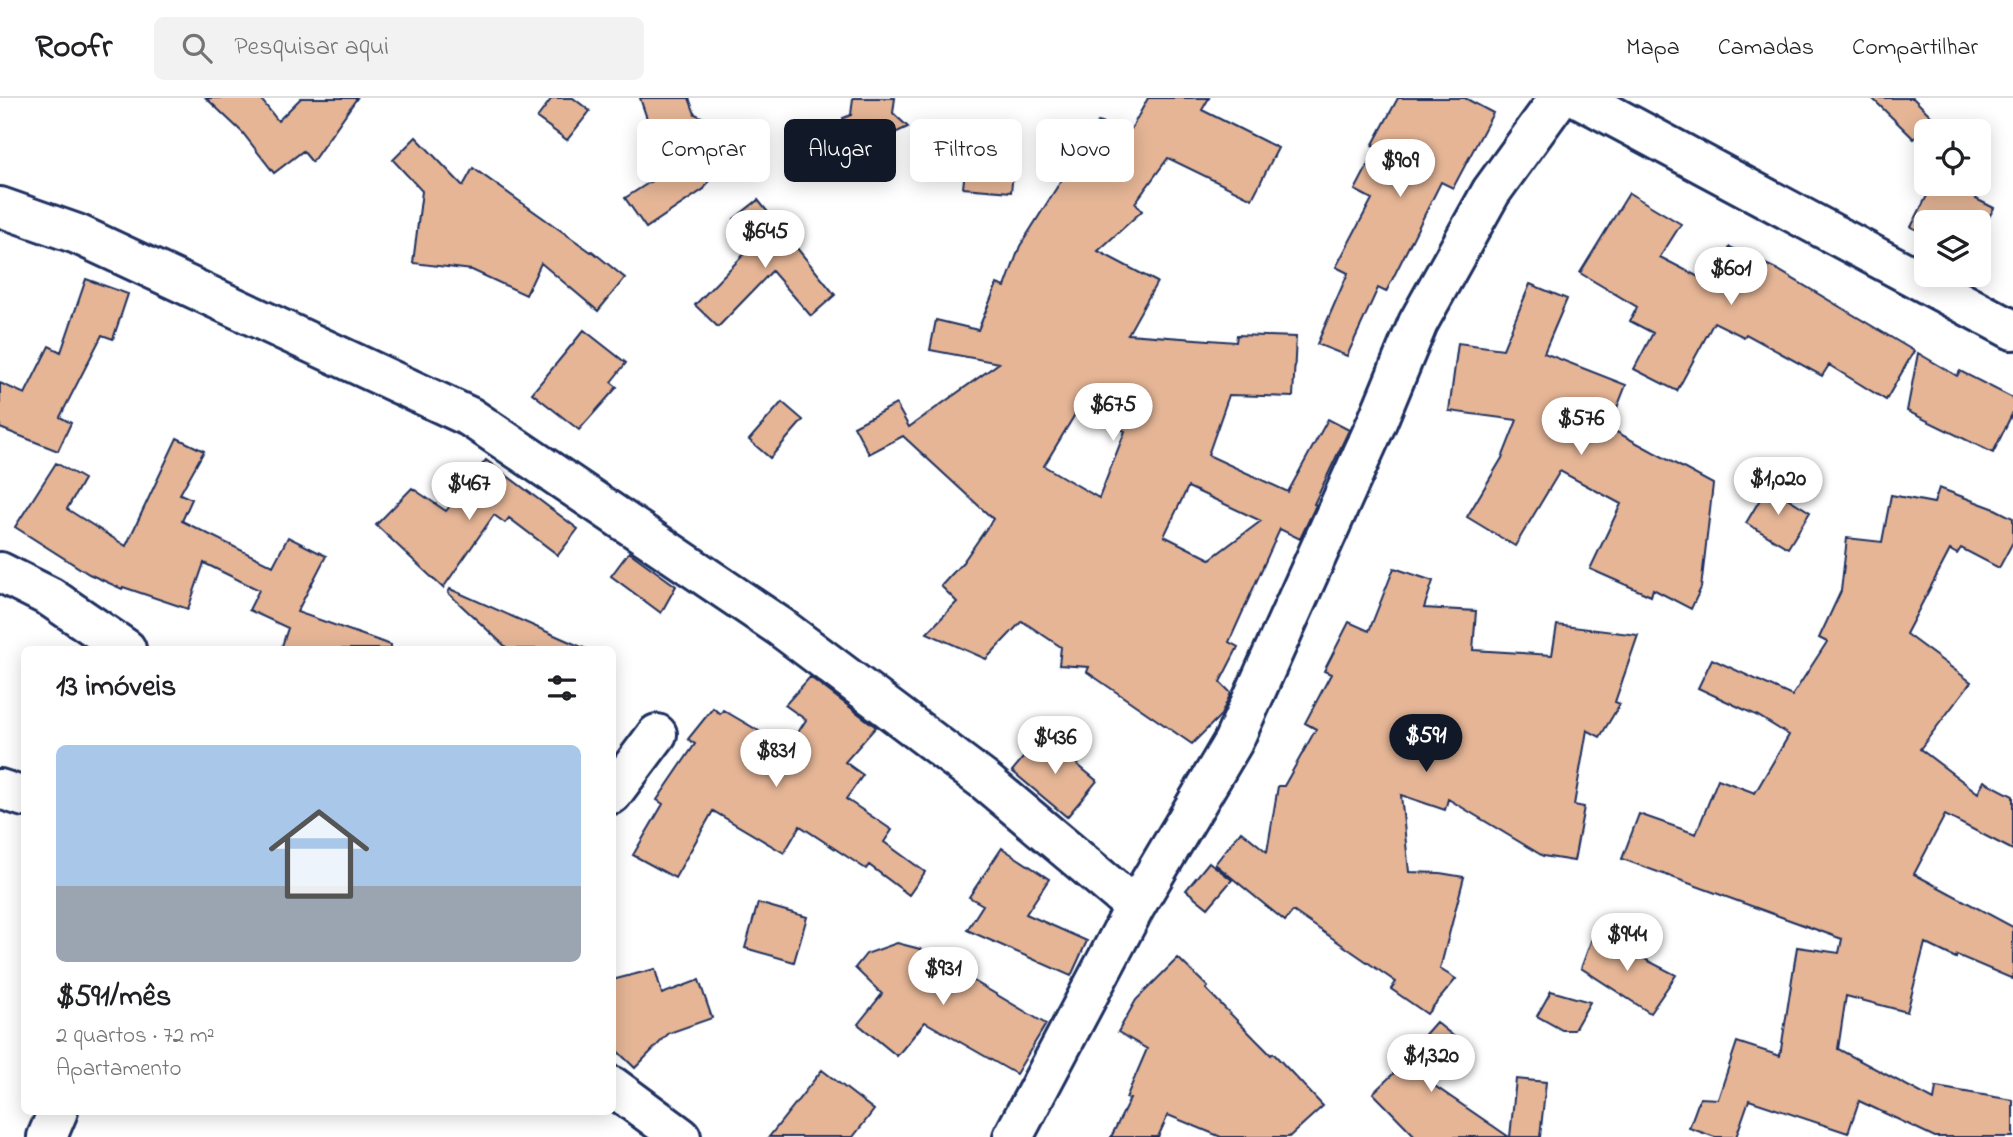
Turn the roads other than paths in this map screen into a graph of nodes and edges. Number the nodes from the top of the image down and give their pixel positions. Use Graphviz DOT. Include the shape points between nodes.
graph roads {
  1 [pos="1559,98"];
  2 [pos="1579,98"];
  3 [pos="0,207"];
  4 [pos="2013,330"];
  5 [pos="0,572"];
  6 [pos="122,646"];
  7 [pos="657,734"];
  8 [pos="0,789"];
  9 [pos="616,789"];
  10 [pos="21,796"];
  11 [pos="1135,907"];
  12 [pos="616,1089"];
  13 [pos="56,1115"];
  14 [pos="47,1137"];
  15 [pos="681,1137"];
  16 [pos="1013,1137"];
  1 -- 11 [label="street" via="1491,192 1418,324 1233,742"];
  2 -- 4 [label="street"];
  3 -- 11 [label="street" via="77,234 470,417 779,625 985,781"];
  5 -- 6 [label="street" via="50,597"];
  7 -- 9 [label="street"];
  8 -- 10 [label="street"];
  11 -- 16 [label="street"];
  12 -- 15 [label="street"];
  13 -- 14 [label="street"];
}
